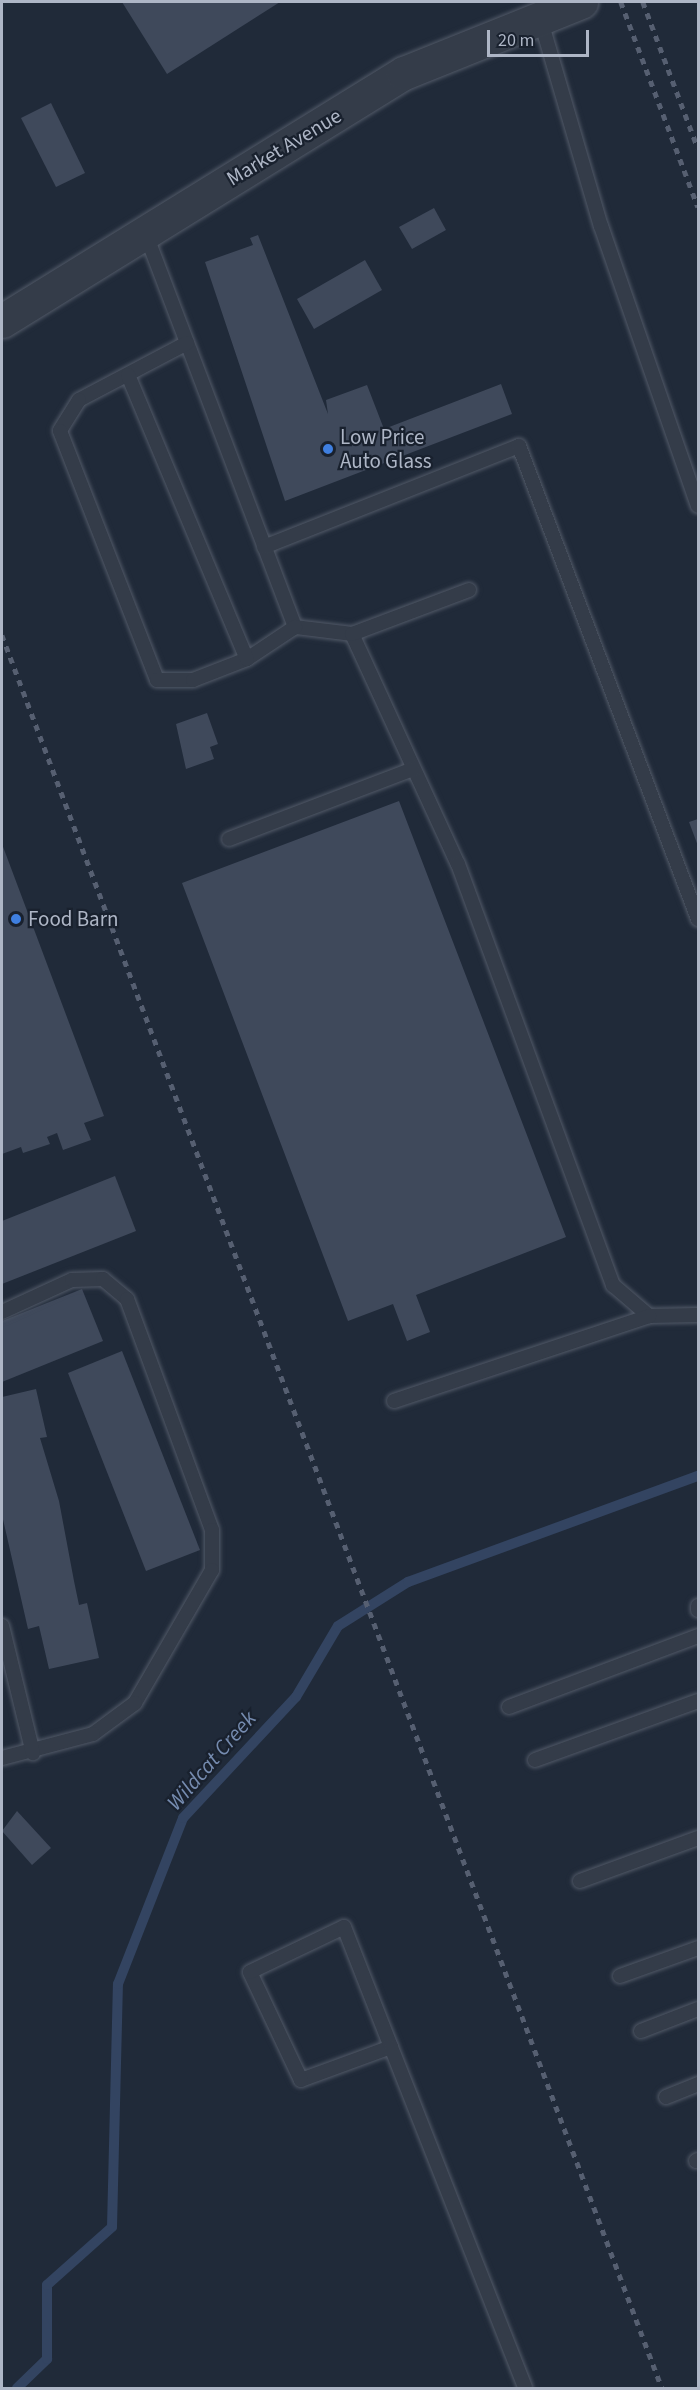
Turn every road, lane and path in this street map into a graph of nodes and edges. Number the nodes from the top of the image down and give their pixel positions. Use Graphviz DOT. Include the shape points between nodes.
graph roads {
  1 [pos="580,2"];
  2 [pos="540,18"];
  3 [pos="145,231"];
  4 [pos="2,321"];
  5 [pos="187,343"];
  6 [pos="128,375"];
  7 [pos="699,506"];
  8 [pos="264,548"];
  9 [pos="469,590"];
  10 [pos="295,627"];
  11 [pos="352,634"];
  12 [pos="247,659"];
  13 [pos="412,769"];
  14 [pos="229,839"];
  15 [pos="699,919"];
  16 [pos="2,1312"];
  17 [pos="649,1316"];
  18 [pos="699,1316"];
  19 [pos="394,1401"];
  20 [pos="2,1626"];
  21 [pos="699,1636"];
  22 [pos="699,1701"];
  23 [pos="509,1707"];
  24 [pos="33,1754"];
  25 [pos="2,1758"];
  26 [pos="535,1760"];
  27 [pos="699,1838"];
  28 [pos="580,1881"];
  29 [pos="699,1948"];
  30 [pos="620,1976"];
  31 [pos="699,2009"];
  32 [pos="641,2031"];
  33 [pos="391,2047"];
  34 [pos="699,2084"];
  35 [pos="666,2097"];
  36 [pos="525,2388"];
  1 -- 2 [label="street, Market Avenue"];
  2 -- 3 [label="street, Market Avenue" via="404,73"];
  2 -- 7 [label="lane" via="600,226"];
  3 -- 4 [label="street, Market Avenue"];
  3 -- 5 [label="lane"];
  5 -- 6 [label="lane"];
  5 -- 8 [label="lane"];
  6 -- 12 [label="lane"];
  6 -- 12 [label="lane" via="79,400 60,431 157,680 193,680"];
  8 -- 10 [label="lane"];
  8 -- 15 [label="lane" via="519,446"];
  9 -- 11 [label="lane"];
  10 -- 11 [label="lane"];
  10 -- 12 [label="lane"];
  11 -- 13 [label="lane"];
  13 -- 14 [label="lane"];
  13 -- 17 [label="lane" via="458,864 613,1285"];
  16 -- 24 [label="lane" via="72,1280 103,1279 127,1299 212,1530 212,1570 135,1703 93,1734"];
  17 -- 18 [label="lane"];
  17 -- 19 [label="lane"];
  20 -- 24 [label="lane"];
  21 -- 23 [label="lane"];
  22 -- 26 [label="lane"];
  24 -- 25 [label="lane"];
  27 -- 28 [label="lane"];
  29 -- 30 [label="lane"];
  31 -- 32 [label="lane"];
  33 -- 33 [label="lane" via="344,1927 250,1972 301,2080"];
  33 -- 36 [label="lane"];
  34 -- 35 [label="lane"];
}
